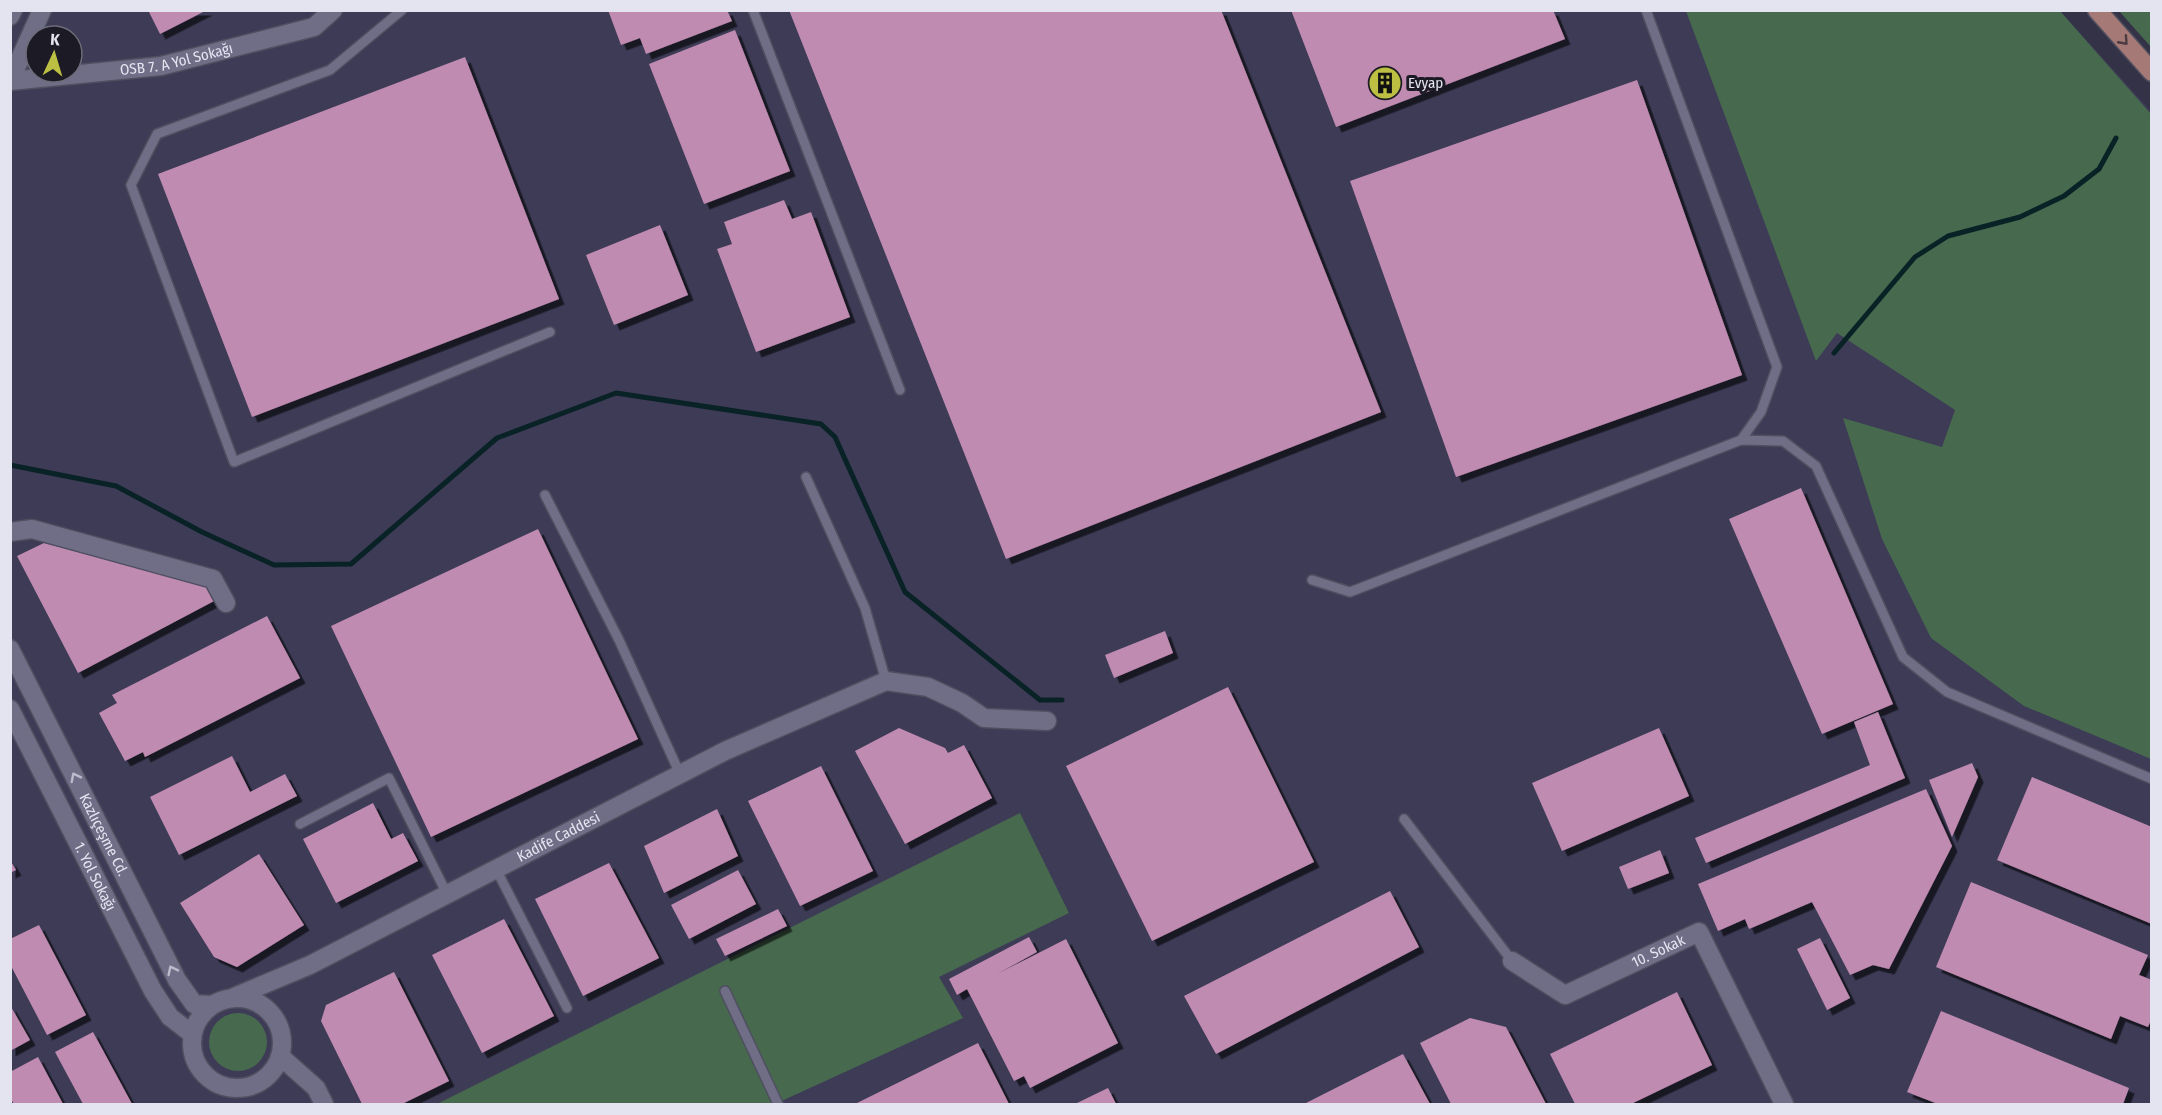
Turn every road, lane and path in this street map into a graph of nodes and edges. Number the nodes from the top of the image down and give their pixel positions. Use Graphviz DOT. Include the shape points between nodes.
graph roads {
  1 [pos="13,10"];
  2 [pos="42,10"];
  3 [pos="333,10"];
  4 [pos="402,10"];
  5 [pos="753,10"];
  6 [pos="1646,10"];
  7 [pos="2097,10"];
  8 [pos="10,16"];
  9 [pos="2151,72"];
  10 [pos="10,81"];
  11 [pos="550,333"];
  12 [pos="900,390"];
  13 [pos="1741,440"];
  14 [pos="806,477"];
  15 [pos="545,495"];
  16 [pos="10,532"];
  17 [pos="1312,580"];
  18 [pos="226,603"];
  19 [pos="10,649"];
  20 [pos="886,681"];
  21 [pos="10,709"];
  22 [pos="1047,721"];
  23 [pos="680,774"];
  24 [pos="2151,779"];
  25 [pos="1404,819"];
  26 [pos="300,824"];
  27 [pos="496,869"];
  28 [pos="447,894"];
  29 [pos="1512,961"];
  30 [pos="725,991"];
  31 [pos="234,997"];
  32 [pos="211,1005"];
  33 [pos="567,1008"];
  34 [pos="192,1034"];
  35 [pos="280,1057"];
  36 [pos="324,1104"];
  37 [pos="778,1104"];
  38 [pos="1784,1104"];
  1 -- 8 [label="street"];
  2 -- 10 [label="street"];
  3 -- 10 [label="street, OSB 7. A Yol Sokağı" via="314,27 161,66"];
  4 -- 11 [label="lane" via="330,70 157,135 131,186 234,462"];
  5 -- 12 [label="lane"];
  6 -- 13 [label="lane" via="1777,367 1761,412"];
  7 -- 9 [label="main road, one-way"];
  13 -- 17 [label="lane" via="1350,592"];
  13 -- 24 [label="lane" via="1783,441 1816,466 1903,657 1947,692"];
  14 -- 20 [label="lane" via="865,608"];
  15 -- 23 [label="lane" via="619,640"];
  16 -- 18 [label="street" via="32,529 213,579"];
  32 -- 19 [label="street, Kazlıçeşme Cd., one-way" via="194,1004 177,980"];
  20 -- 22 [label="street" via="928,687 984,718"];
  20 -- 23 [label="street, Kadife Caddesi"];
  21 -- 34 [label="street, 1. Yol Sokağı" via="153,991 170,1017"];
  23 -- 27 [label="street, Kadife Caddesi"];
  25 -- 29 [label="lane"];
  26 -- 28 [label="lane" via="389,778"];
  27 -- 28 [label="street, Kadife Caddesi"];
  27 -- 33 [label="lane"];
  28 -- 31 [label="street, Kadife Caddesi" via="310,965"];
  29 -- 38 [label="street, 10. Sokak" via="1565,995 1699,932"];
  30 -- 37 [label="lane"];
  31 -- 32 [label="street"];
  31 -- 35 [label="street" via="255,1001 273,1014 283,1042"];
  32 -- 34 [label="street" via="198,1017"];
  34 -- 35 [label="street" via="191,1050 196,1064 206,1076 226,1087 249,1087 262,1081"];
  35 -- 36 [label="street" via="316,1088"];
}
